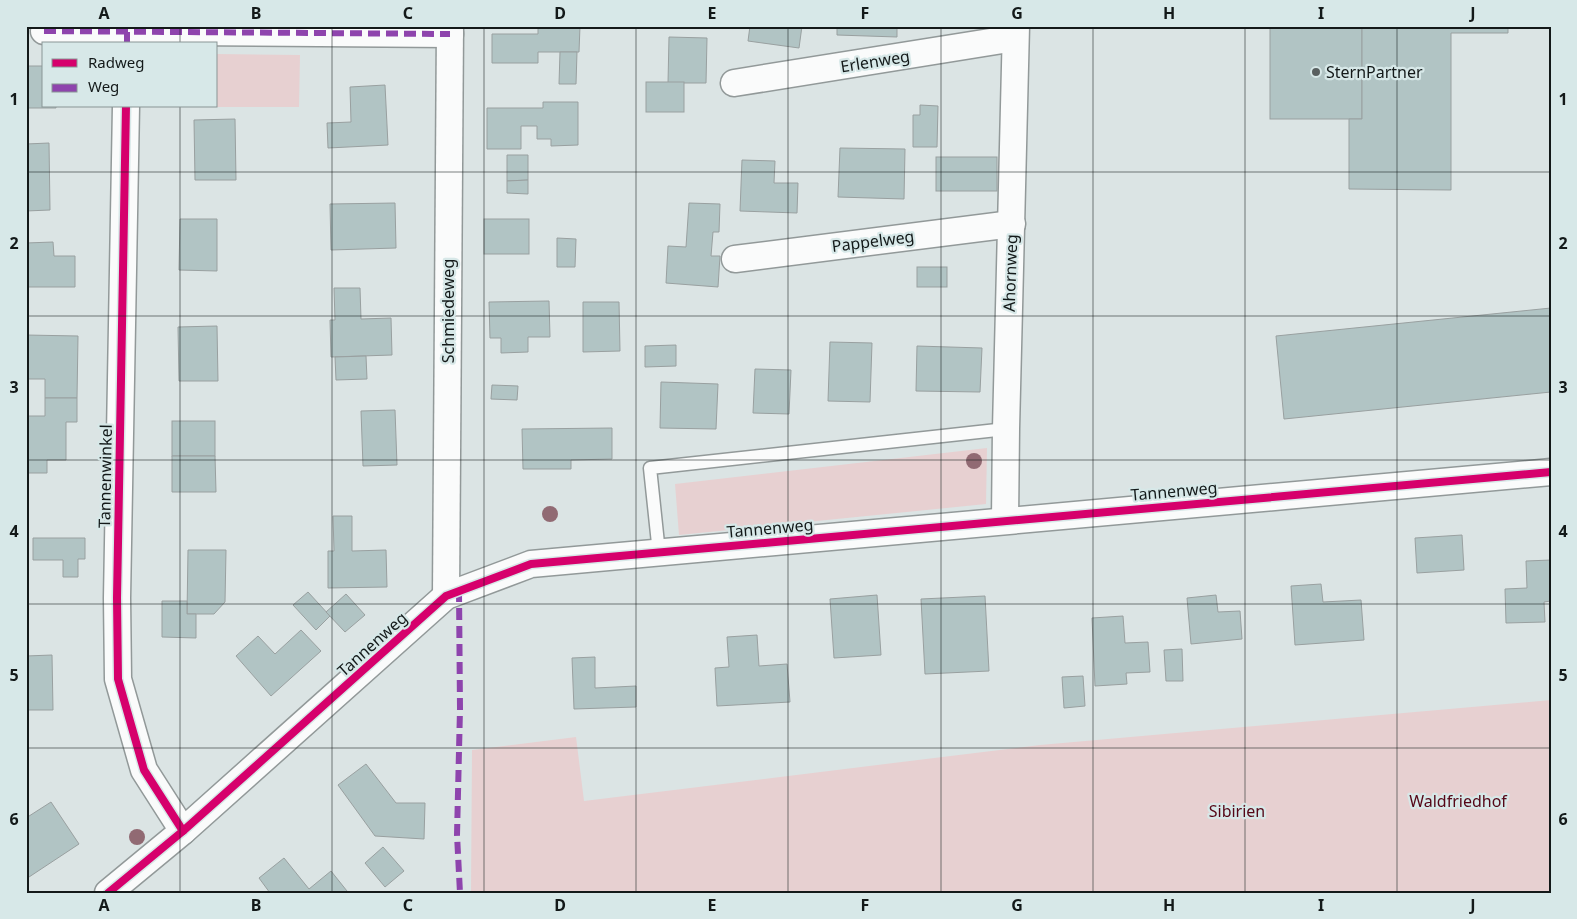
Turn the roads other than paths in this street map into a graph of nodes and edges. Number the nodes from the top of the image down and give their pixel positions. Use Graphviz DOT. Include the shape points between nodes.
graph roads {
  1 [pos="450,30"];
  2 [pos="44,31"];
  3 [pos="1016,32"];
  4 [pos="127,38"];
  5 [pos="734,83"];
  6 [pos="126,108"];
  7 [pos="1012,224"];
  8 [pos="735,259"];
  9 [pos="1006,429"];
  10 [pos="1551,472"];
  11 [pos="1005,520"];
  12 [pos="659,552"];
  13 [pos="446,596"];
  14 [pos="183,831"];
  15 [pos="108,893"];
  1 -- 4 [label="street"];
  1 -- 13 [label="street, Schmiedeweg"];
  2 -- 4 [label="street"];
  3 -- 5 [label="street, Erlenweg"];
  3 -- 7 [label="street, Ahornweg"];
  6 -- 14 [label="street, Tannenwinkel" via="118,679 144,770"];
  7 -- 8 [label="street, Pappelweg"];
  7 -- 9 [label="street, Ahornweg"];
  9 -- 11 [label="street, Ahornweg"];
  9 -- 12 [label="lane" via="650,468"];
  10 -- 11 [label="street, Tannenweg"];
  11 -- 12 [label="street, Tannenweg"];
  12 -- 13 [label="street, Tannenweg" via="531,564"];
  13 -- 14 [label="street, Tannenweg"];
  14 -- 15 [label="street, Tannenweg"];
}
